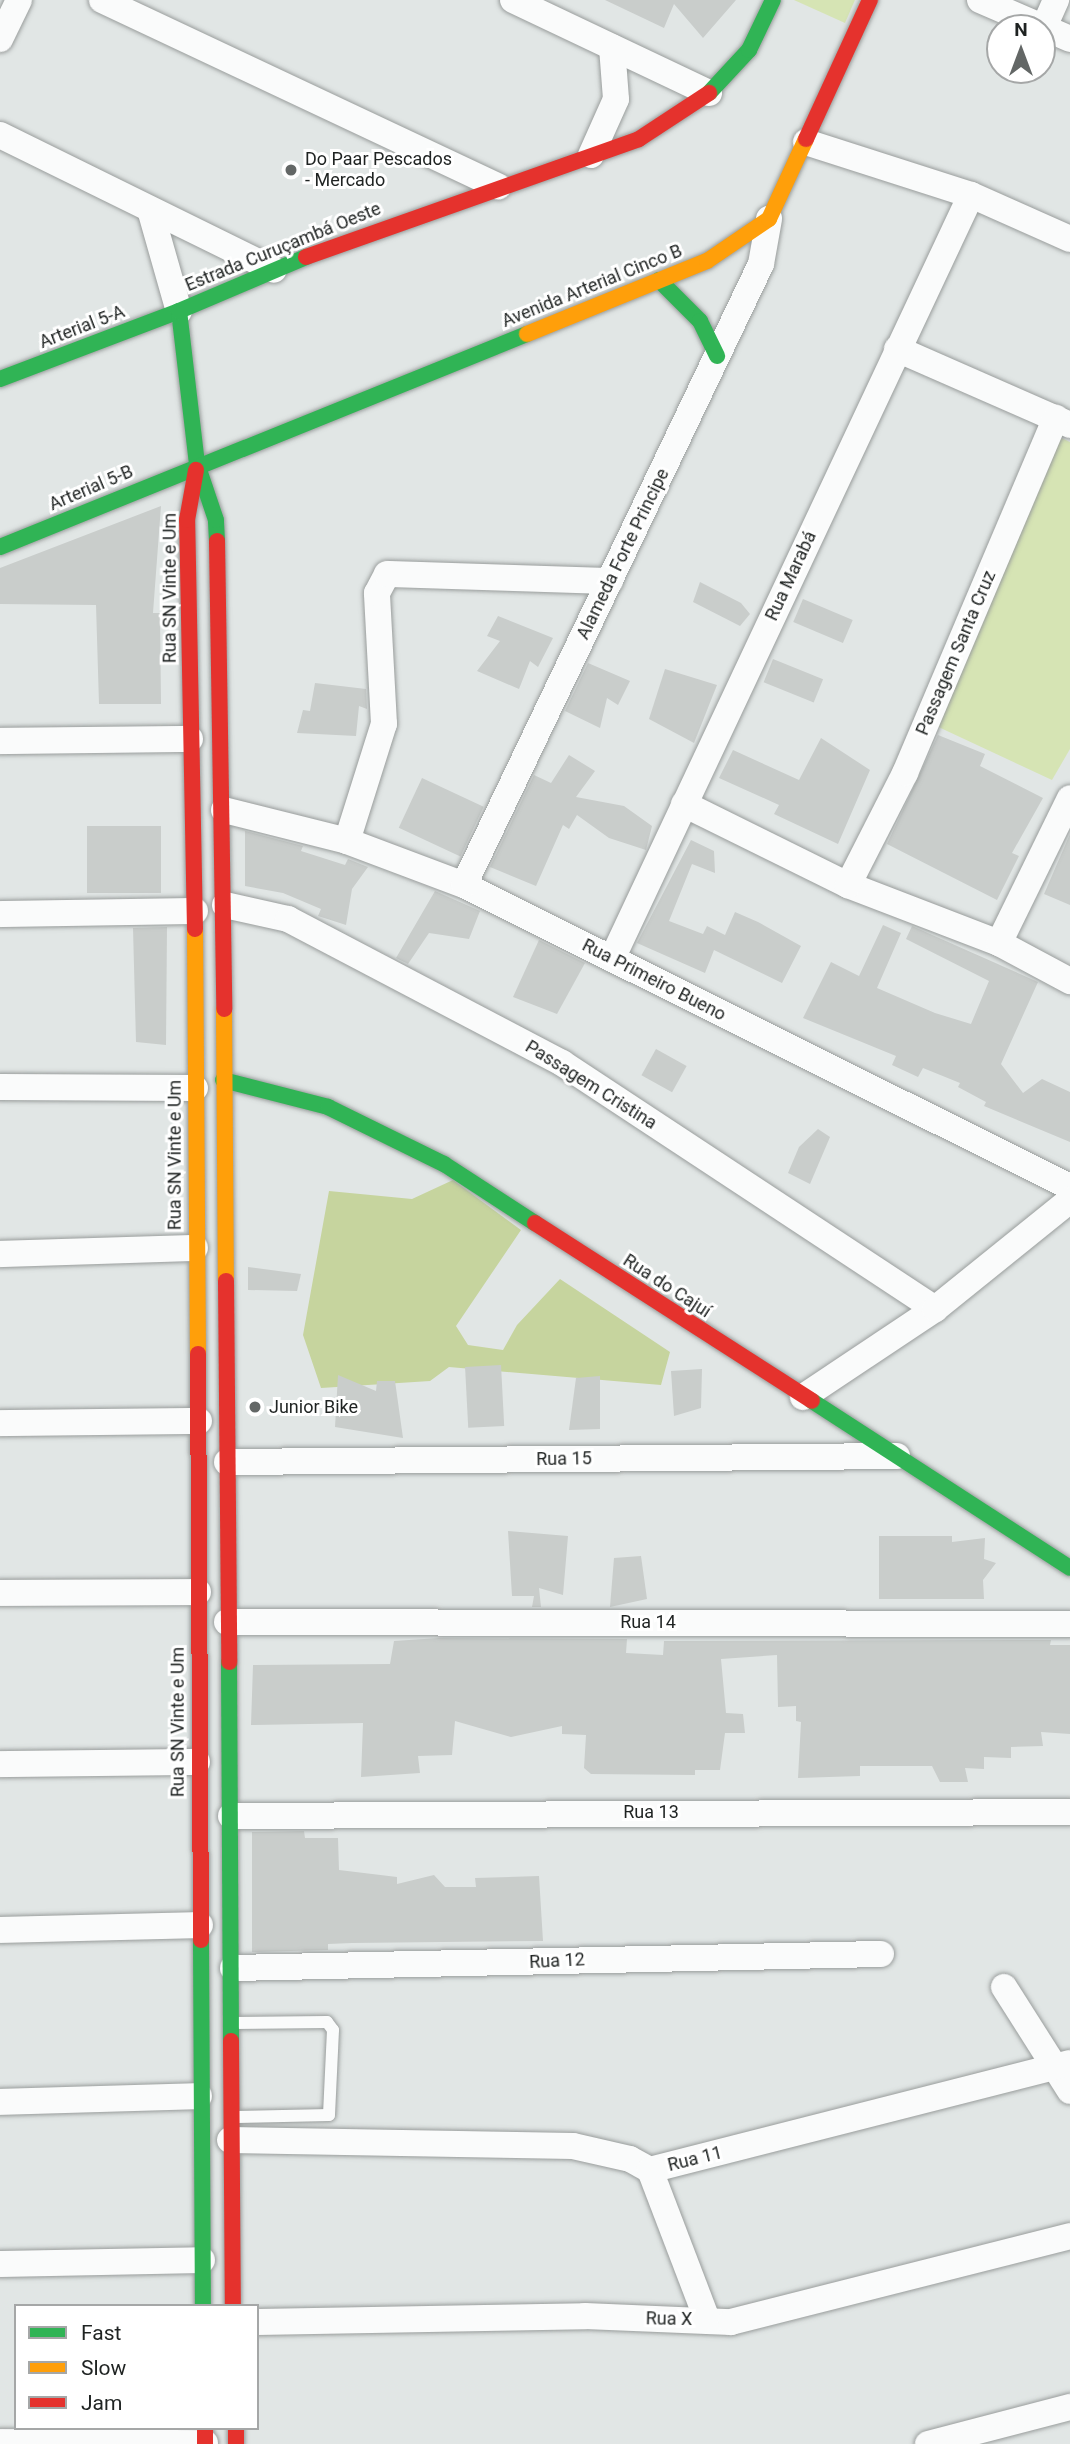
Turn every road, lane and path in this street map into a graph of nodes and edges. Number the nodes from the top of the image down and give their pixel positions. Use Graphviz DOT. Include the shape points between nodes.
graph roads {
  1 [pos="19,0"];
  2 [pos="102,0"];
  3 [pos="513,0"];
  4 [pos="773,0"];
  5 [pos="870,0"];
  6 [pos="979,0"];
  7 [pos="1013,14"];
  8 [pos="0,39"];
  9 [pos="612,47"];
  10 [pos="709,93"];
  11 [pos="0,135"];
  12 [pos="806,142"];
  13 [pos="591,155"];
  14 [pos="498,186"];
  15 [pos="971,195"];
  16 [pos="151,213"];
  17 [pos="769,219"];
  18 [pos="1070,239"];
  19 [pos="274,270"];
  20 [pos="659,280"];
  21 [pos="179,311"];
  22 [pos="897,349"];
  23 [pos="717,356"];
  24 [pos="0,379"];
  25 [pos="1063,421"];
  26 [pos="197,464"];
  27 [pos="0,547"];
  28 [pos="610,582"];
  29 [pos="190,739"];
  30 [pos="0,741"];
  31 [pos="1070,798"];
  32 [pos="684,804"];
  33 [pos="224,810"];
  34 [pos="347,841"];
  35 [pos="194,849"];
  36 [pos="224,849"];
  37 [pos="464,885"];
  38 [pos="848,885"];
  39 [pos="225,905"];
  40 [pos="195,911"];
  41 [pos="0,914"];
  42 [pos="999,943"];
  43 [pos="612,959"];
  44 [pos="1070,981"];
  45 [pos="223,1080"];
  46 [pos="0,1087"];
  47 [pos="195,1088"];
  48 [pos="1070,1187"];
  49 [pos="1070,1200"];
  50 [pos="195,1248"];
  51 [pos="0,1254"];
  52 [pos="935,1308"];
  53 [pos="803,1397"];
  54 [pos="199,1421"];
  55 [pos="0,1423"];
  56 [pos="902,1456"];
  57 [pos="226,1462"];
  58 [pos="228,1521"];
  59 [pos="198,1522"];
  60 [pos="1070,1568"];
  61 [pos="198,1592"];
  62 [pos="0,1593"];
  63 [pos="227,1622"];
  64 [pos="1070,1624"];
  65 [pos="197,1762"];
  66 [pos="0,1764"];
  67 [pos="1070,1812"];
  68 [pos="231,1816"];
  69 [pos="231,1843"];
  70 [pos="198,1844"];
  71 [pos="200,1925"];
  72 [pos="0,1930"];
  73 [pos="881,1954"];
  74 [pos="233,1968"];
  75 [pos="1004,1987"];
  76 [pos="233,2023"];
  77 [pos="1062,2065"];
  78 [pos="1070,2091"];
  79 [pos="199,2096"];
  80 [pos="0,2102"];
  81 [pos="231,2129"];
  82 [pos="650,2170"];
  83 [pos="1070,2236"];
  84 [pos="202,2260"];
  85 [pos="0,2264"];
  86 [pos="203,2304"];
  87 [pos="233,2304"];
  88 [pos="707,2319"];
  89 [pos="259,2322"];
  90 [pos="1070,2407"];
  91 [pos="205,2438"];
  92 [pos="0,2442"];
  93 [pos="928,2444"];
  1 -- 8 [label="street"];
  2 -- 14 [label="street"];
  3 -- 9 [label="street"];
  4 -- 10 [label="main road, Estrada Curuçambá Oeste" via="749,50"];
  5 -- 12 [label="main road"];
  6 -- 7 [label="street"];
  9 -- 10 [label="street"];
  9 -- 13 [label="street" via="616,99"];
  10 -- 13 [label="main road, Estrada Curuçambá Oeste" via="639,139"];
  11 -- 16 [label="street"];
  12 -- 15 [label="street"];
  12 -- 17 [label="main road"];
  13 -- 14 [label="main road, Estrada Curuçambá Oeste"];
  14 -- 19 [label="main road, Estrada Curuçambá Oeste"];
  15 -- 18 [label="street"];
  15 -- 22 [label="street, Rua Marabá"];
  16 -- 19 [label="street"];
  16 -- 21 [label="street"];
  17 -- 20 [label="main road, Avenida Arterial Cinco B" via="707,261"];
  17 -- 23 [label="street, Alameda Forte Principe" via="761,264"];
  19 -- 21 [label="main road, Estrada Curuçambá Oeste"];
  20 -- 23 [label="main road" via="700,321"];
  20 -- 26 [label="main road, Avenida Arterial Cinco B"];
  21 -- 24 [label="main road, Arterial 5-A"];
  21 -- 26 [label="main road, Estrada Curuçambá Oeste"];
  22 -- 25 [label="street"];
  22 -- 32 [label="street, Rua Marabá"];
  23 -- 28 [label="street, Alameda Forte Principe"];
  25 -- 38 [label="street, Passagem Santa Cruz" via="905,773"];
  26 -- 27 [label="main road, Arterial 5-B"];
  26 -- 29 [label="main road, Rua SN Vinte e Um" via="187,520"];
  26 -- 33 [label="main road" via="216,520"];
  28 -- 34 [label="street" via="387,574 377,593 384,724"];
  28 -- 37 [label="street, Alameda Forte Principe"];
  29 -- 30 [label="street"];
  29 -- 35 [label="main road, Rua SN Vinte e Um"];
  31 -- 42 [label="street"];
  32 -- 38 [label="street"];
  32 -- 43 [label="street, Rua Marabá"];
  33 -- 34 [label="street, Rua Primeiro Bueno"];
  33 -- 36 [label="main road"];
  34 -- 37 [label="street, Rua Primeiro Bueno"];
  35 -- 36 [label="main road"];
  35 -- 40 [label="main road, Rua SN Vinte e Um"];
  36 -- 39 [label="main road"];
  37 -- 43 [label="street, Rua Primeiro Bueno"];
  38 -- 42 [label="street"];
  39 -- 45 [label="main road"];
  39 -- 52 [label="street, Passagem Cristina" via="288,919 562,1063"];
  40 -- 41 [label="street"];
  40 -- 47 [label="main road, Rua SN Vinte e Um"];
  42 -- 44 [label="street"];
  43 -- 48 [label="street, Rua Primeiro Bueno"];
  45 -- 53 [label="main road, Rua do Cajuí" via="328,1107 444,1164"];
  45 -- 57 [label="main road"];
  46 -- 47 [label="street"];
  47 -- 50 [label="main road, Rua SN Vinte e Um"];
  49 -- 52 [label="street"];
  50 -- 51 [label="street"];
  50 -- 54 [label="main road, Rua SN Vinte e Um"];
  52 -- 53 [label="street"];
  53 -- 56 [label="main road, Rua do Cajuí"];
  54 -- 55 [label="street"];
  54 -- 59 [label="main road, Rua SN Vinte e Um"];
  56 -- 57 [label="street, Rua 15"];
  56 -- 60 [label="main road, Rua do Cajuí"];
  57 -- 58 [label="main road"];
  58 -- 59 [label="main road"];
  58 -- 63 [label="main road"];
  59 -- 61 [label="main road, Rua SN Vinte e Um"];
  61 -- 62 [label="street"];
  61 -- 65 [label="main road, Rua SN Vinte e Um"];
  63 -- 64 [label="street, Rua 14"];
  63 -- 68 [label="main road"];
  65 -- 66 [label="street"];
  65 -- 70 [label="main road, Rua SN Vinte e Um"];
  67 -- 68 [label="street, Rua 13"];
  68 -- 69 [label="main road"];
  69 -- 70 [label="main road"];
  69 -- 74 [label="main road"];
  70 -- 71 [label="main road, Rua SN Vinte e Um"];
  71 -- 72 [label="street"];
  71 -- 79 [label="main road, Rua SN Vinte e Um"];
  73 -- 74 [label="street, Rua 12"];
  74 -- 76 [label="main road"];
  75 -- 77 [label="street"];
  76 -- 81 [label="main road"];
  76 -- 81 [label="lane" via="327,2022 333,2030 329,2115"];
  77 -- 78 [label="street"];
  77 -- 82 [label="street, Rua 11"];
  79 -- 80 [label="street"];
  79 -- 84 [label="main road, Rua SN Vinte e Um"];
  81 -- 82 [label="street, Rua 11" via="573,2146 630,2159"];
  81 -- 87 [label="main road"];
  82 -- 88 [label="street"];
  83 -- 88 [label="street, Rua X" via="759,2317"];
  84 -- 85 [label="street"];
  84 -- 86 [label="main road, Rua SN Vinte e Um"];
  88 -- 89 [label="street, Rua X" via="584,2316"];
  90 -- 93 [label="street"];
  91 -- 92 [label="street"];
}
